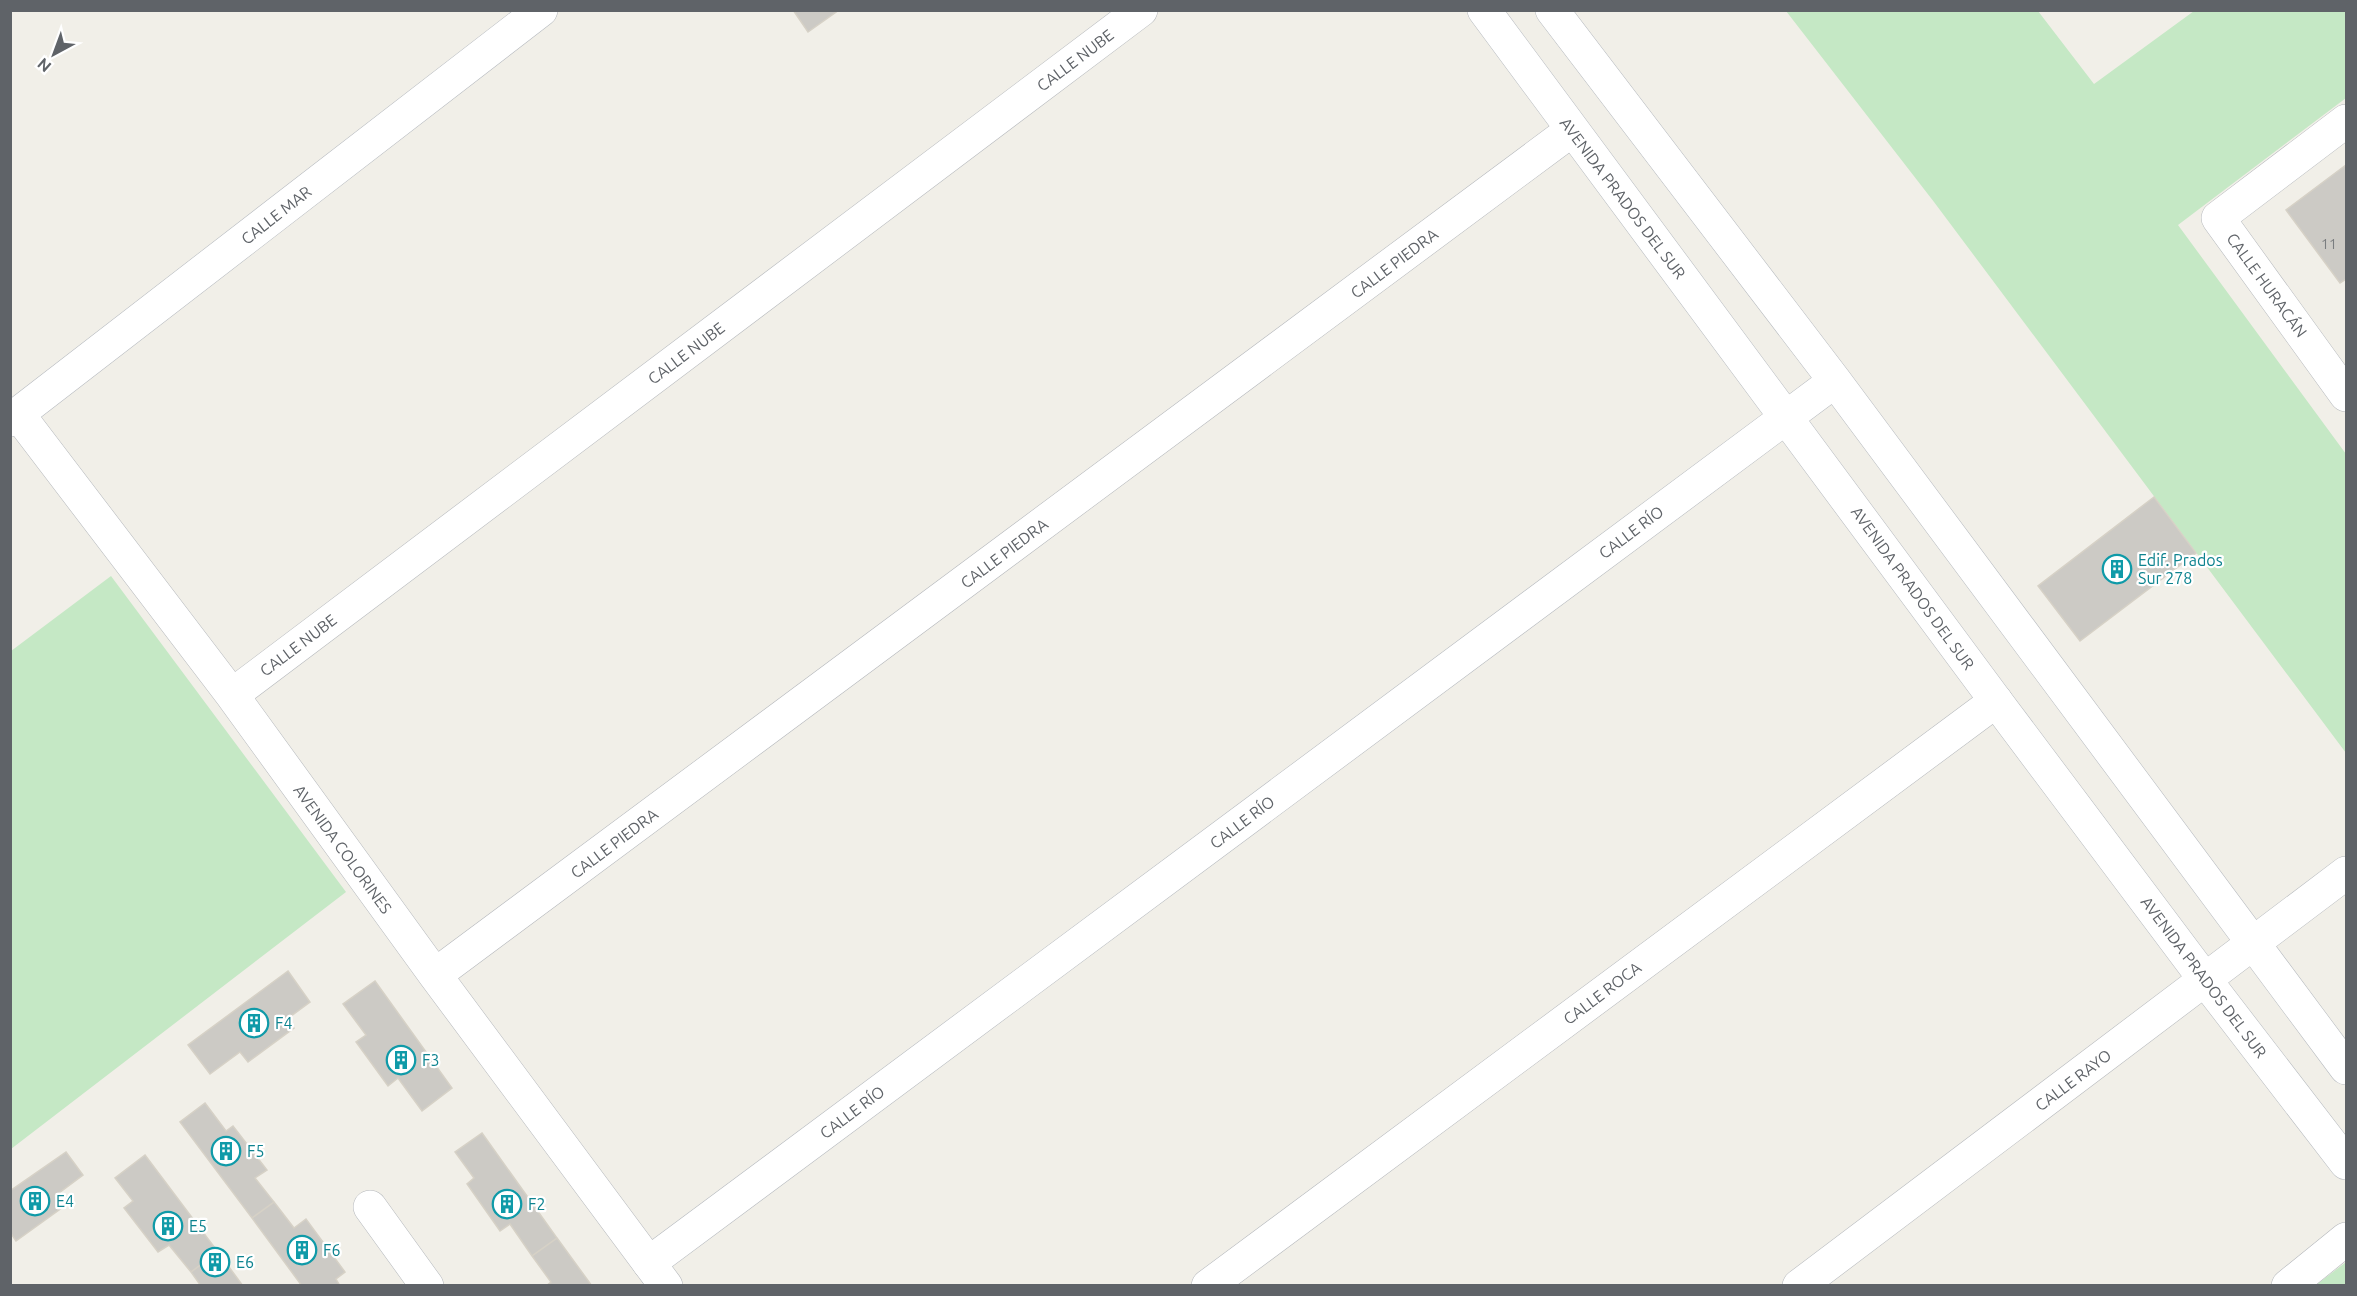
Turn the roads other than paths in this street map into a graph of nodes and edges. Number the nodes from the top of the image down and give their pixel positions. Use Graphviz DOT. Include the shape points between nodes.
graph roads {
  1 [pos="541,10"];
  2 [pos="1141,10"];
  3 [pos="1484,10"];
  4 [pos="1552,10"];
  5 [pos="2346,121"];
  6 [pos="1572,130"];
  7 [pos="2342,379"];
  8 [pos="1835,381"];
  9 [pos="1786,416"];
  10 [pos="14,417"];
  11 [pos="232,695"];
  12 [pos="1996,701"];
  13 [pos="2346,873"];
  14 [pos="2254,945"];
  15 [pos="435,975"];
  16 [pos="2206,981"];
  17 [pos="2346,1068"];
  18 [pos="2346,1163"];
  19 [pos="370,1207"];
  20 [pos="2346,1239"];
  21 [pos="658,1274"];
  22 [pos="427,1286"];
  23 [pos="1209,1286"];
  24 [pos="1799,1286"];
  25 [pos="2288,1286"];
  1 -- 10 [label="street, CALLE MAR"];
  2 -- 11 [label="street, CALLE NUBE"];
  3 -- 6 [label="street, AVENIDA PRADOS DEL SUR"];
  4 -- 8 [label="street"];
  5 -- 7 [label="street, CALLE HURACÁN" via="2218,218"];
  6 -- 9 [label="street, AVENIDA PRADOS DEL SUR"];
  6 -- 15 [label="street, CALLE PIEDRA"];
  8 -- 9 [label="street, CALLE RÍO"];
  8 -- 14 [label="street"];
  9 -- 12 [label="street, AVENIDA PRADOS DEL SUR"];
  9 -- 21 [label="street, CALLE RÍO"];
  10 -- 11 [label="street, AVENIDA COLORINES"];
  11 -- 15 [label="street, AVENIDA COLORINES"];
  12 -- 16 [label="street, AVENIDA PRADOS DEL SUR"];
  12 -- 23 [label="street, CALLE ROCA"];
  13 -- 14 [label="street, CALLE RAYO"];
  14 -- 16 [label="street, CALLE RAYO"];
  14 -- 17 [label="street"];
  15 -- 21 [label="street, AVENIDA COLORINES"];
  16 -- 18 [label="street, AVENIDA PRADOS DEL SUR"];
  16 -- 24 [label="street, CALLE RAYO"];
  19 -- 22 [label="street"];
  20 -- 25 [label="street"];
}
